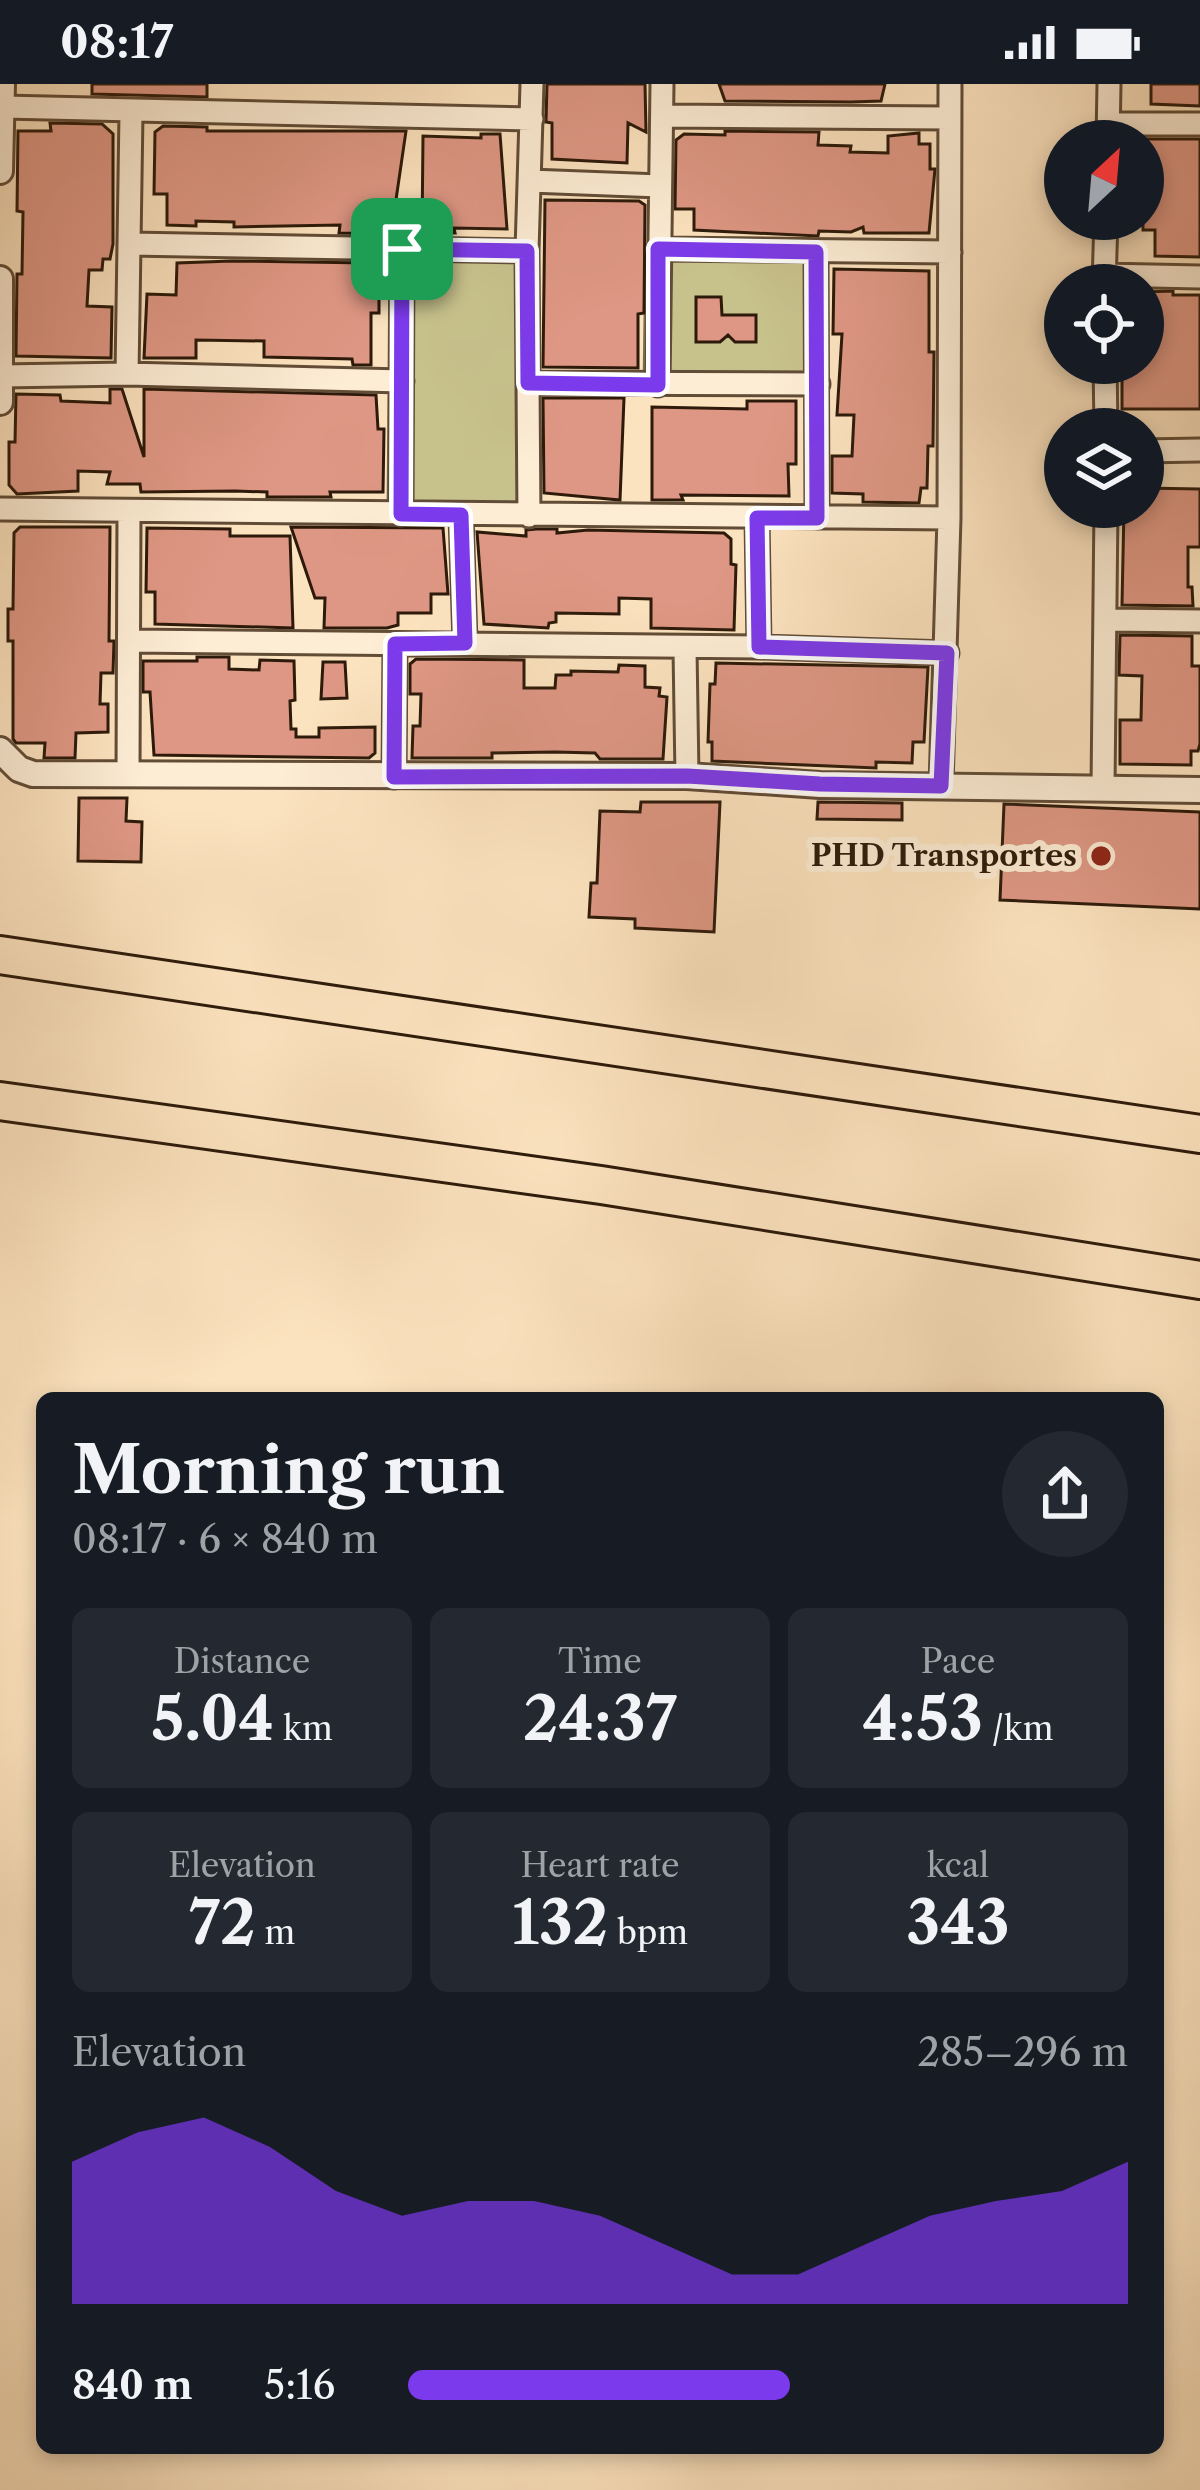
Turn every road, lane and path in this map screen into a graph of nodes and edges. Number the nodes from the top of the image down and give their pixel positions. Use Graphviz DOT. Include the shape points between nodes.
graph roads {
  1 [pos="532,84"];
  2 [pos="662,84"];
  3 [pos="950,84"];
  4 [pos="1109,84"];
  5 [pos="3,96"];
  6 [pos="131,113"];
  7 [pos="663,116"];
  8 [pos="949,118"];
  9 [pos="532,119"];
  10 [pos="1109,120"];
  11 [pos="1200,124"];
  12 [pos="1164,127"];
  13 [pos="0,171"];
  14 [pos="530,181"];
  15 [pos="660,186"];
  16 [pos="130,244"];
  17 [pos="402,249"];
  18 [pos="658,249"];
  19 [pos="527,251"];
  20 [pos="816,252"];
  21 [pos="950,252"];
  22 [pos="1200,277"];
  23 [pos="1164,278"];
  24 [pos="0,279"];
  25 [pos="128,374"];
  26 [pos="1,376"];
  27 [pos="402,381"];
  28 [pos="528,383"];
  29 [pos="818,384"];
  30 [pos="658,385"];
  31 [pos="0,402"];
  32 [pos="1200,450"];
  33 [pos="1164,451"];
  34 [pos="0,509"];
  35 [pos="129,511"];
  36 [pos="401,514"];
  37 [pos="461,515"];
  38 [pos="529,516"];
  39 [pos="757,518"];
  40 [pos="817,518"];
  41 [pos="949,518"];
  42 [pos="1106,528"];
  43 [pos="1106,620"];
  44 [pos="1200,621"];
  45 [pos="130,641"];
  46 [pos="465,643"];
  47 [pos="395,644"];
  48 [pos="759,647"];
  49 [pos="685,649"];
  50 [pos="947,653"];
  51 [pos="0,750"];
  52 [pos="128,775"];
  53 [pos="687,776"];
  54 [pos="394,777"];
  55 [pos="941,786"];
  56 [pos="1103,787"];
  57 [pos="1200,790"];
  58 [pos="0,956"];
  59 [pos="0,1101"];
  60 [pos="1200,1135"];
  61 [pos="1200,1280"];
  1 -- 9 [label="street"];
  2 -- 7 [label="street"];
  3 -- 8 [label="street"];
  4 -- 10 [label="street"];
  5 -- 6 [label="street"];
  5 -- 13 [label="street"];
  6 -- 9 [label="street"];
  6 -- 16 [label="street"];
  7 -- 8 [label="street"];
  7 -- 15 [label="street"];
  8 -- 21 [label="street"];
  9 -- 14 [label="street"];
  11 -- 12 [label="street"];
  14 -- 15 [label="street"];
  14 -- 19 [label="street"];
  15 -- 18 [label="street"];
  16 -- 17 [label="street"];
  16 -- 25 [label="street"];
  17 -- 19 [label="street"];
  17 -- 27 [label="street"];
  18 -- 20 [label="street"];
  18 -- 30 [label="street"];
  19 -- 28 [label="street"];
  20 -- 21 [label="street"];
  20 -- 29 [label="street"];
  21 -- 41 [label="street"];
  22 -- 23 [label="street"];
  24 -- 26 [label="street"];
  25 -- 26 [label="street"];
  25 -- 27 [label="street"];
  26 -- 31 [label="street"];
  27 -- 36 [label="street"];
  28 -- 30 [label="street"];
  28 -- 38 [label="street"];
  29 -- 30 [label="street"];
  29 -- 40 [label="street"];
  32 -- 33 [label="street"];
  34 -- 35 [label="street"];
  35 -- 36 [label="street"];
  35 -- 45 [label="street"];
  36 -- 37 [label="street"];
  37 -- 38 [label="street"];
  37 -- 46 [label="street"];
  38 -- 39 [label="street"];
  39 -- 40 [label="street"];
  39 -- 48 [label="street"];
  40 -- 41 [label="street"];
  41 -- 50 [label="street"];
  42 -- 43 [label="street"];
  43 -- 44 [label="street"];
  43 -- 56 [label="street"];
  45 -- 47 [label="street"];
  45 -- 52 [label="street"];
  46 -- 47 [label="street"];
  46 -- 49 [label="street"];
  47 -- 54 [label="street"];
  48 -- 49 [label="street"];
  48 -- 50 [label="street"];
  49 -- 53 [label="street"];
  50 -- 55 [label="street"];
  51 -- 52 [label="street" via="33,774"];
  52 -- 54 [label="street"];
  53 -- 54 [label="street"];
  53 -- 55 [label="street"];
  55 -- 56 [label="street"];
  56 -- 57 [label="street"];
  58 -- 60 [label="highway"];
  59 -- 61 [label="highway" via="601,1184"];
}
